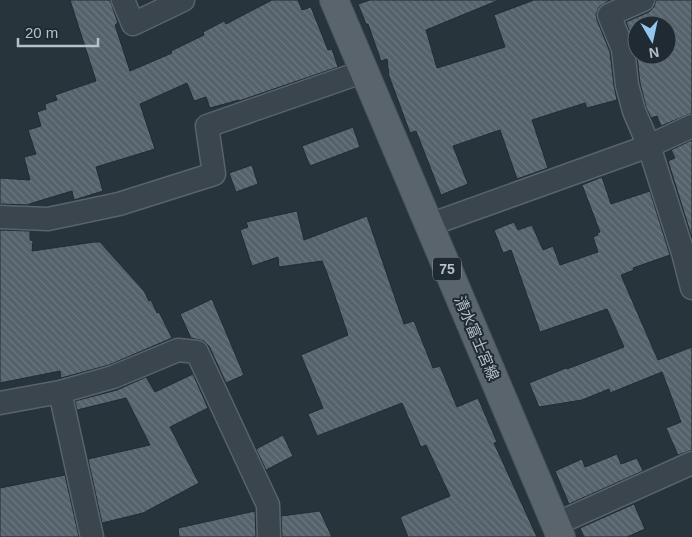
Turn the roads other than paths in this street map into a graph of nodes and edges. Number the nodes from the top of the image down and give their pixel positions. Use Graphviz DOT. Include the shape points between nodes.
graph roads {
  1 [pos="123,0"];
  2 [pos="183,0"];
  3 [pos="334,0"];
  4 [pos="643,0"];
  5 [pos="365,71"];
  6 [pos="692,126"];
  7 [pos="649,146"];
  8 [pos="0,217"];
  9 [pos="429,225"];
  10 [pos="692,288"];
  11 [pos="60,392"];
  12 [pos="0,403"];
  13 [pos="692,464"];
  14 [pos="558,530"];
  15 [pos="92,537"];
  16 [pos="269,537"];
  1 -- 2 [label="street" via="133,24"];
  3 -- 5 [label="main road, 清水富士宮線 / 75"];
  4 -- 7 [label="street" via="609,15 623,49 634,111"];
  5 -- 8 [label="street" via="207,126 214,174 119,204 48,219"];
  5 -- 9 [label="main road, 清水富士宮線 / 75"];
  6 -- 7 [label="street"];
  7 -- 9 [label="street"];
  7 -- 10 [label="street"];
  9 -- 14 [label="main road, 清水富士宮線 / 75"];
  11 -- 12 [label="street"];
  11 -- 15 [label="street"];
  11 -- 16 [label="street" via="113,378 178,350 198,352 268,505"];
  13 -- 14 [label="street"];
}
